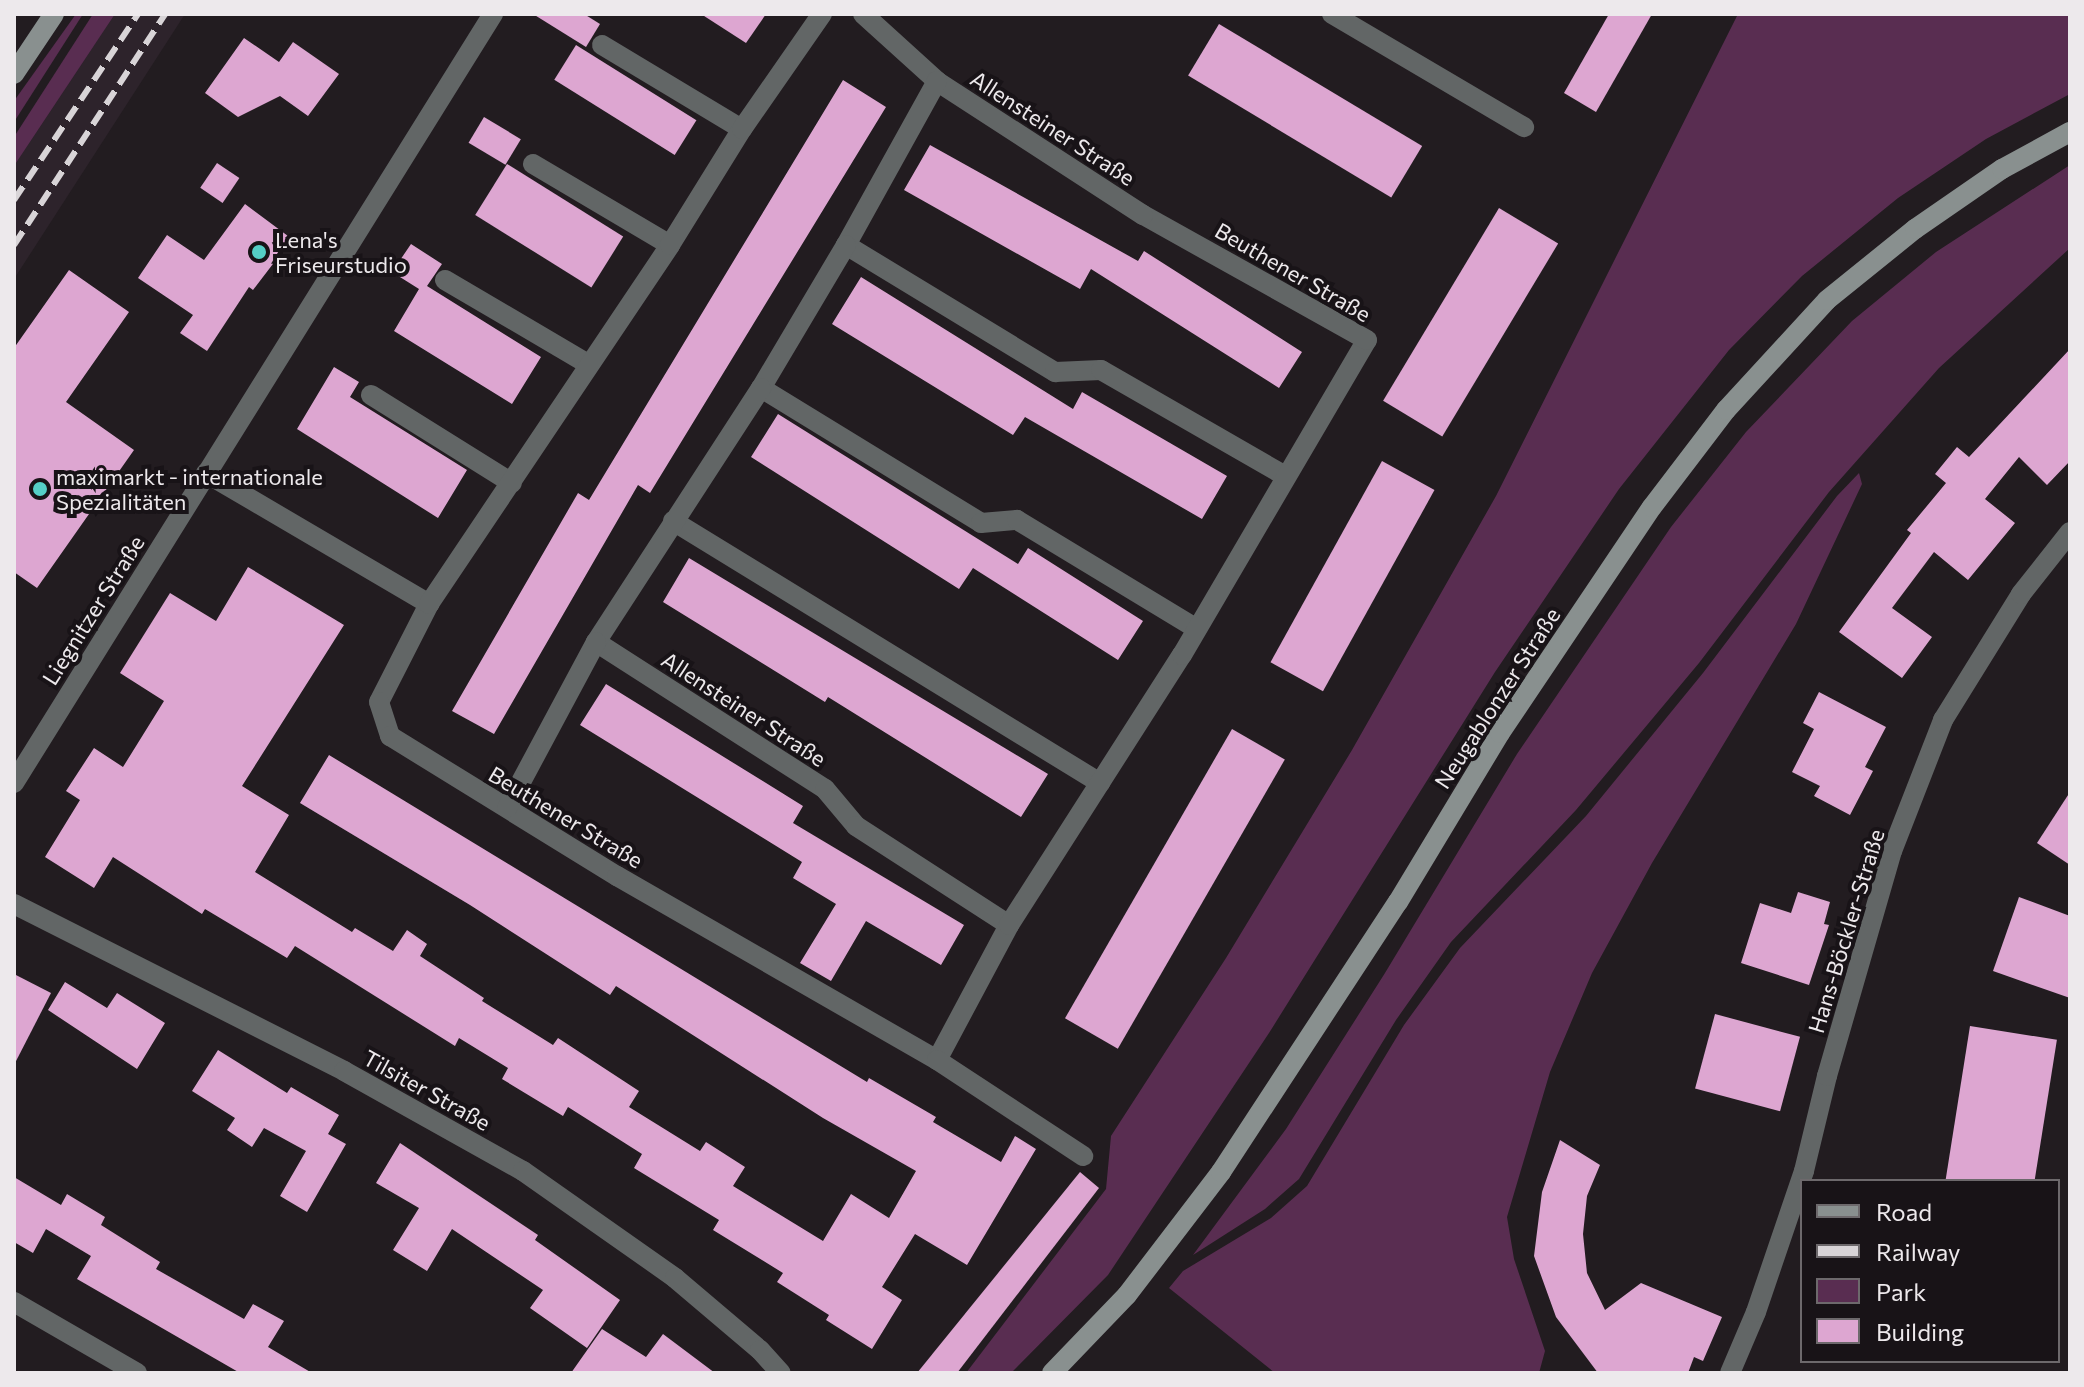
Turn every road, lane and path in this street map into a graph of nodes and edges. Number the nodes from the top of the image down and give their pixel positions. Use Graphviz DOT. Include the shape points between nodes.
graph roads {
  1 [pos="54,14"];
  2 [pos="493,14"];
  3 [pos="822,14"];
  4 [pos="863,14"];
  5 [pos="1332,14"];
  6 [pos="602,45"];
  7 [pos="16,67"];
  8 [pos="937,81"];
  9 [pos="1524,127"];
  10 [pos="742,129"];
  11 [pos="2070,132"];
  12 [pos="533,164"];
  13 [pos="1143,215"];
  14 [pos="670,245"];
  15 [pos="846,245"];
  16 [pos="445,280"];
  17 [pos="588,364"];
  18 [pos="761,388"];
  19 [pos="371,395"];
  20 [pos="206,473"];
  21 [pos="1285,476"];
  22 [pos="512,483"];
  23 [pos="673,521"];
  24 [pos="2066,541"];
  25 [pos="429,604"];
  26 [pos="1197,629"];
  27 [pos="596,642"];
  28 [pos="14,783"];
  29 [pos="1100,783"];
  30 [pos="507,808"];
  31 [pos="14,904"];
  32 [pos="1009,925"];
  33 [pos="937,1060"];
  34 [pos="1083,1156"];
  35 [pos="1801,1179"];
  36 [pos="1800,1183"];
  37 [pos="14,1302"];
  38 [pos="137,1373"];
  39 [pos="781,1373"];
  40 [pos="1052,1373"];
  41 [pos="1730,1373"];
  1 -- 7 [label="street"];
  2 -- 20 [label="street, Liegnitzer Straße"];
  3 -- 10 [label="street, Beuthener Straße"];
  4 -- 8 [label="street, Allensteiner Straße"];
  5 -- 9 [label="street"];
  6 -- 10 [label="street"];
  8 -- 13 [label="street, Allensteiner Straße"];
  8 -- 15 [label="street, Allensteiner Straße"];
  10 -- 14 [label="street, Beuthener Straße"];
  11 -- 40 [label="street, Neugablonzer Straße" via="2002,169 1915,229 1827,300 1726,410 1652,507 1500,733 1398,902 1221,1172 1127,1295"];
  12 -- 14 [label="street"];
  13 -- 21 [label="street, Beuthener Straße" via="1367,340"];
  14 -- 17 [label="street, Beuthener Straße"];
  15 -- 18 [label="street, Allensteiner Straße"];
  15 -- 21 [label="street" via="1055,372 1101,370"];
  16 -- 17 [label="street"];
  17 -- 22 [label="street, Beuthener Straße"];
  18 -- 23 [label="street, Allensteiner Straße"];
  18 -- 26 [label="street" via="981,523 1017,520"];
  19 -- 22 [label="street"];
  20 -- 25 [label="street"];
  20 -- 28 [label="street, Liegnitzer Straße"];
  21 -- 26 [label="street, Beuthener Straße"];
  22 -- 25 [label="street, Beuthener Straße"];
  23 -- 27 [label="street, Allensteiner Straße"];
  23 -- 29 [label="street"];
  24 -- 35 [label="street, Hans-Böckler-Straße" via="2021,594 1937,734 1892,851"];
  25 -- 30 [label="street, Beuthener Straße" via="379,702 390,736"];
  26 -- 29 [label="street, Beuthener Straße"];
  27 -- 30 [label="street, Allensteiner Straße"];
  27 -- 32 [label="street, Allensteiner Straße" via="825,789 856,826"];
  29 -- 32 [label="street, Beuthener Straße"];
  30 -- 33 [label="street, Beuthener Straße"];
  31 -- 39 [label="street, Tilsiter Straße" via="344,1071 523,1171 675,1278"];
  32 -- 33 [label="street, Beuthener Straße"];
  33 -- 34 [label="street"];
  36 -- 41 [label="street, Hans-Böckler-Straße"];
  37 -- 38 [label="street"];
}
